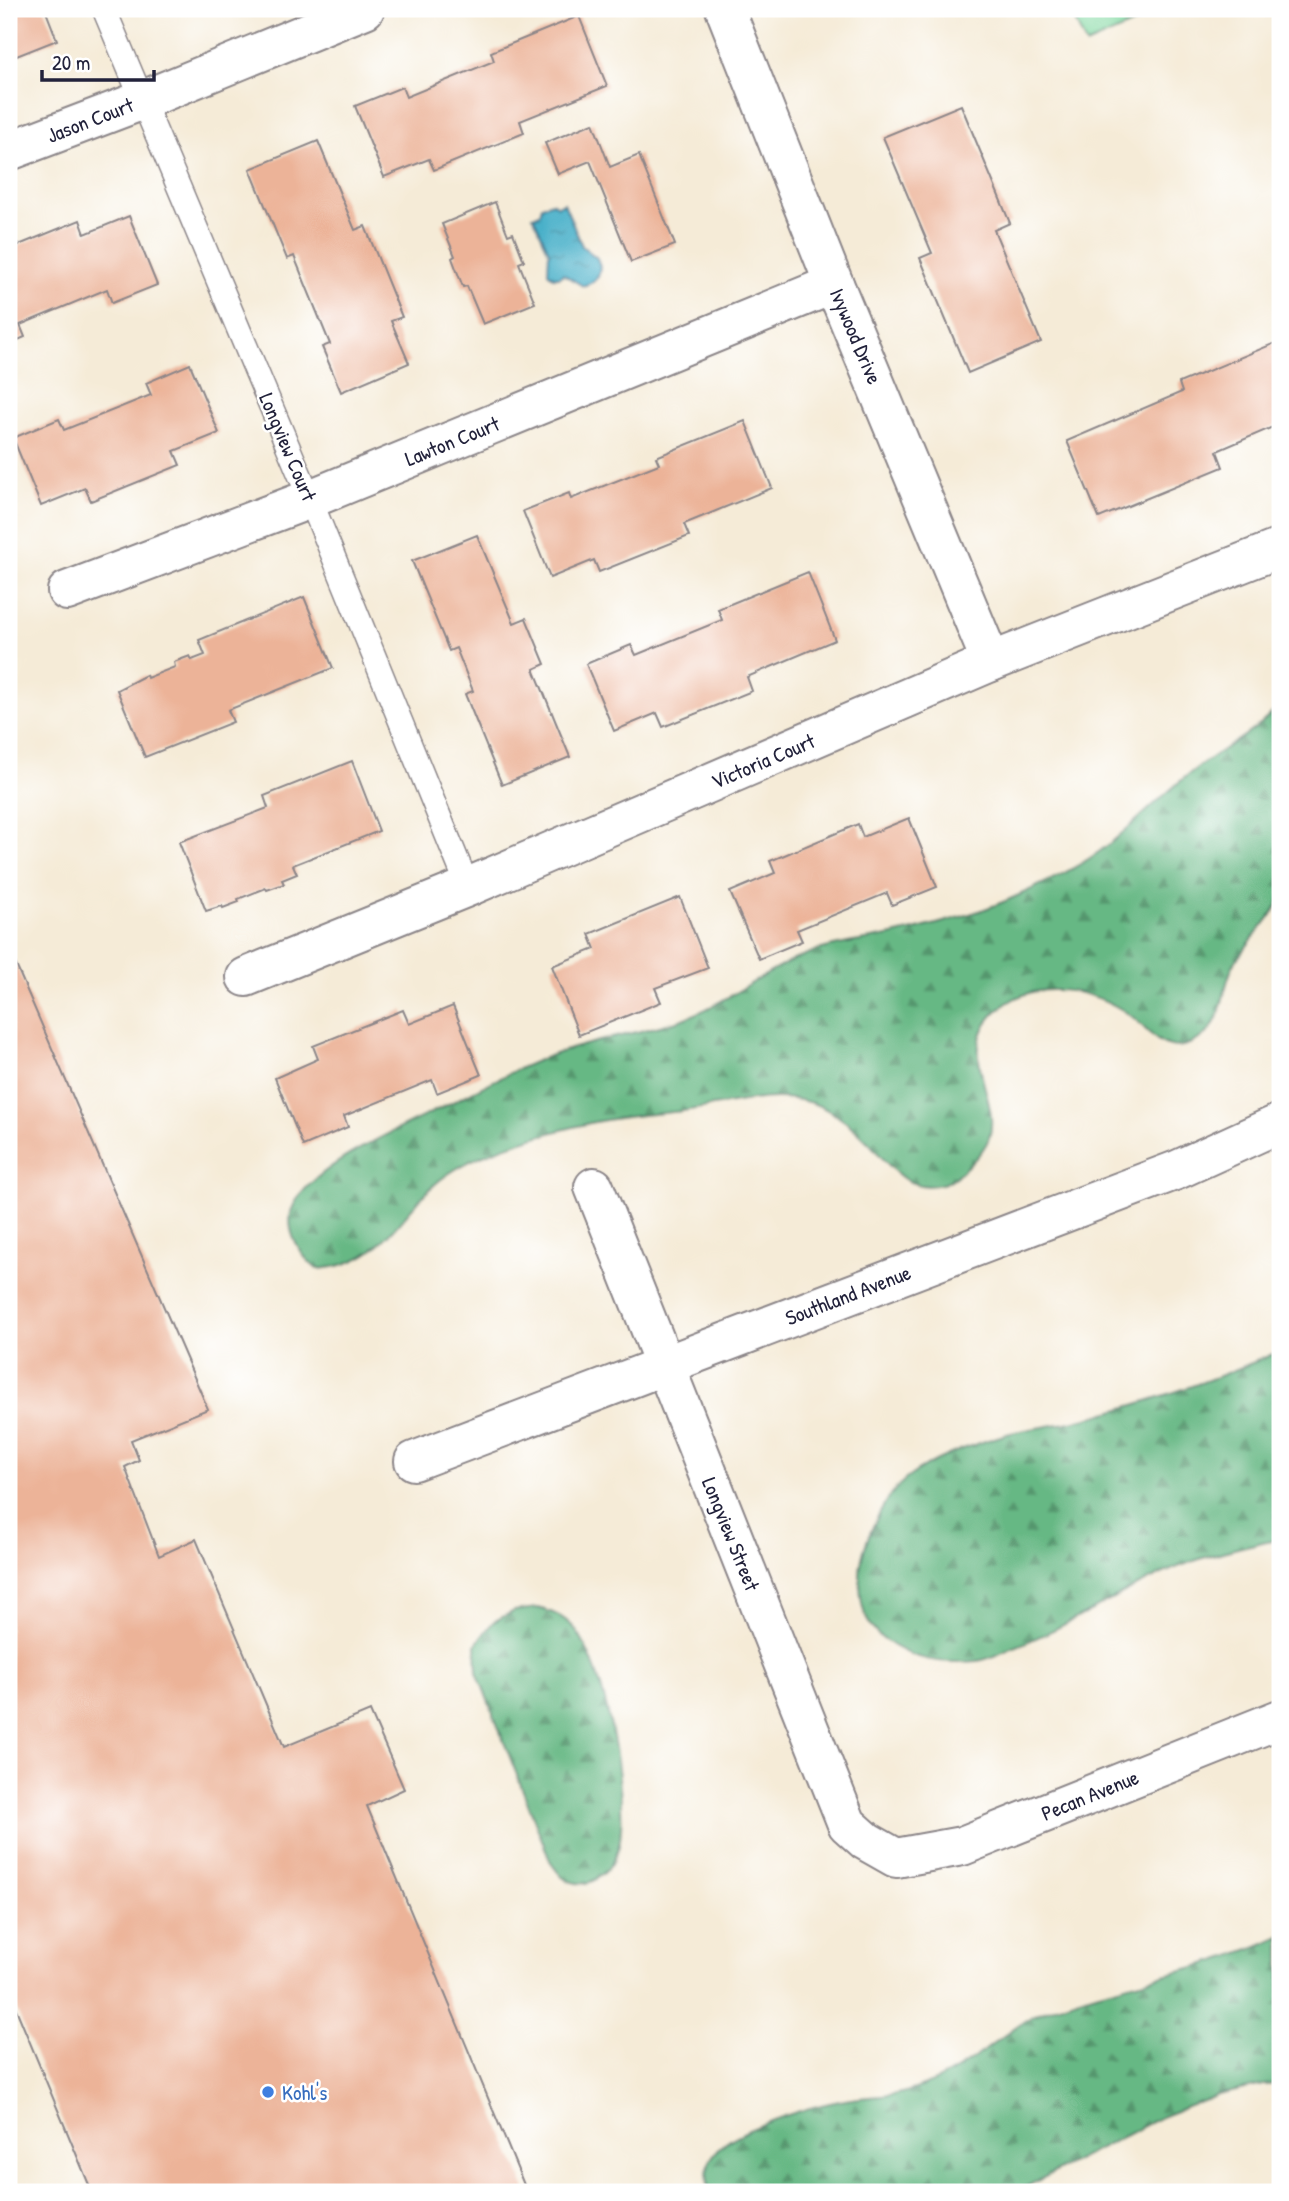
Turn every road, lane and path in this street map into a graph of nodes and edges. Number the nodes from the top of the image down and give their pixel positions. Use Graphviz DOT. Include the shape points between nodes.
graph roads {
  1 [pos="104,9"];
  2 [pos="366,9"];
  3 [pos="725,9"];
  4 [pos="143,100"];
  5 [pos="9,151"];
  6 [pos="834,284"];
  7 [pos="310,499"];
  8 [pos="1280,548"];
  9 [pos="67,591"];
  10 [pos="991,662"];
  11 [pos="468,887"];
  12 [pos="246,977"];
  13 [pos="1280,1124"];
  14 [pos="594,1187"];
  15 [pos="663,1366"];
  16 [pos="414,1461"];
  17 [pos="1280,1719"];
  18 [pos="896,1858"];
  1 -- 4 [label="lane, Longview Court"];
  2 -- 4 [label="street, Jason Court"];
  3 -- 6 [label="street, Ivywood Drive"];
  4 -- 5 [label="street, Jason Court"];
  4 -- 7 [label="lane, Longview Court"];
  6 -- 7 [label="street, Lawton Court"];
  6 -- 10 [label="street, Ivywood Drive"];
  7 -- 9 [label="street, Lawton Court"];
  7 -- 11 [label="lane, Longview Court"];
  8 -- 10 [label="street, Victoria Court"];
  10 -- 11 [label="street, Victoria Court"];
  11 -- 12 [label="street, Victoria Court"];
  13 -- 15 [label="street, Southland Avenue" via="1177,1170"];
  14 -- 15 [label="street, Longview Street"];
  15 -- 16 [label="street, Southland Avenue"];
  15 -- 18 [label="street, Longview Street" via="847,1824"];
  17 -- 18 [label="street, Pecan Avenue" via="962,1846"];
}
